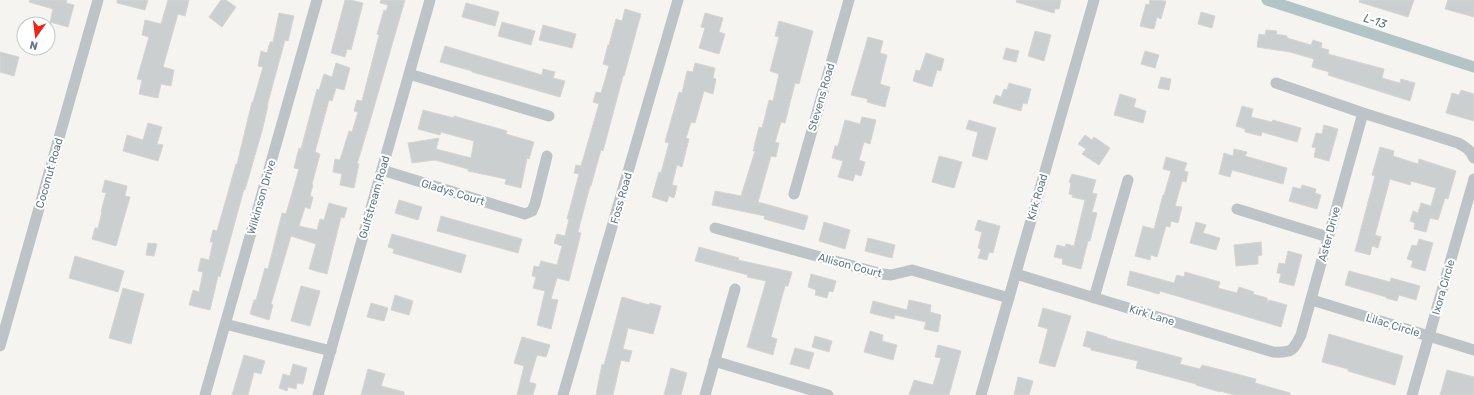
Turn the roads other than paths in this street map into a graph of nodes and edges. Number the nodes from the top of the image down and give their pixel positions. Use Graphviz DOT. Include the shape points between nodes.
graph roads {
  1 [pos="98,0"];
  2 [pos="317,0"];
  3 [pos="430,0"];
  4 [pos="678,0"];
  5 [pos="849,0"];
  6 [pos="1094,0"];
  7 [pos="409,74"];
  8 [pos="1276,84"];
  9 [pos="1363,113"];
  10 [pos="549,116"];
  11 [pos="548,156"];
  12 [pos="1474,158"];
  13 [pos="382,170"];
  14 [pos="1474,179"];
  15 [pos="1128,180"];
  16 [pos="794,194"];
  17 [pos="1237,209"];
  18 [pos="715,228"];
  19 [pos="1328,237"];
  20 [pos="1016,274"];
  21 [pos="735,289"];
  22 [pos="1009,298"];
  23 [pos="1094,298"];
  24 [pos="1312,300"];
  25 [pos="4,314"];
  26 [pos="225,324"];
  27 [pos="1429,336"];
  28 [pos="0,346"];
  29 [pos="1474,350"];
  30 [pos="330,351"];
  31 [pos="1290,351"];
  32 [pos="714,361"];
  33 [pos="205,395"];
  34 [pos="318,395"];
  35 [pos="564,395"];
  36 [pos="705,395"];
  37 [pos="828,395"];
  38 [pos="981,395"];
  39 [pos="1412,395"];
  1 -- 25 [label="street, Coconut Road"];
  2 -- 26 [label="street, Wilkinson Drive"];
  3 -- 7 [label="street, Gulfstream Road"];
  4 -- 35 [label="street, Foss Road"];
  5 -- 16 [label="street, Stevens Road"];
  6 -- 20 [label="street, Kirk Road"];
  7 -- 10 [label="street"];
  7 -- 13 [label="street, Gulfstream Road"];
  8 -- 9 [label="street"];
  9 -- 12 [label="street" via="1458,143 1465,146"];
  9 -- 19 [label="street, Aster Drive"];
  11 -- 13 [label="street, Gladys Court" via="535,204 532,211 525,214"];
  13 -- 30 [label="street, Gulfstream Road"];
  14 -- 27 [label="street, Ixora Circle"];
  15 -- 23 [label="street"];
  17 -- 19 [label="street"];
  18 -- 22 [label="street, Allison Court" via="882,274 891,275 912,270"];
  19 -- 24 [label="street, Aster Drive"];
  20 -- 22 [label="street, Kirk Road"];
  20 -- 23 [label="street, Kirk Lane"];
  21 -- 32 [label="street"];
  22 -- 38 [label="street, Kirk Road"];
  23 -- 31 [label="street, Kirk Lane" via="1273,352"];
  24 -- 27 [label="street, Lilac Circle"];
  24 -- 31 [label="street, Aster Drive" via="1301,335"];
  25 -- 28 [label="street, Coconut Road"];
  26 -- 30 [label="street"];
  26 -- 33 [label="street, Wilkinson Drive"];
  27 -- 29 [label="street, Lilac Circle"];
  27 -- 39 [label="street, Ixora Circle"];
  30 -- 34 [label="street, Gulfstream Road"];
  32 -- 36 [label="street"];
  32 -- 37 [label="street"];
}
